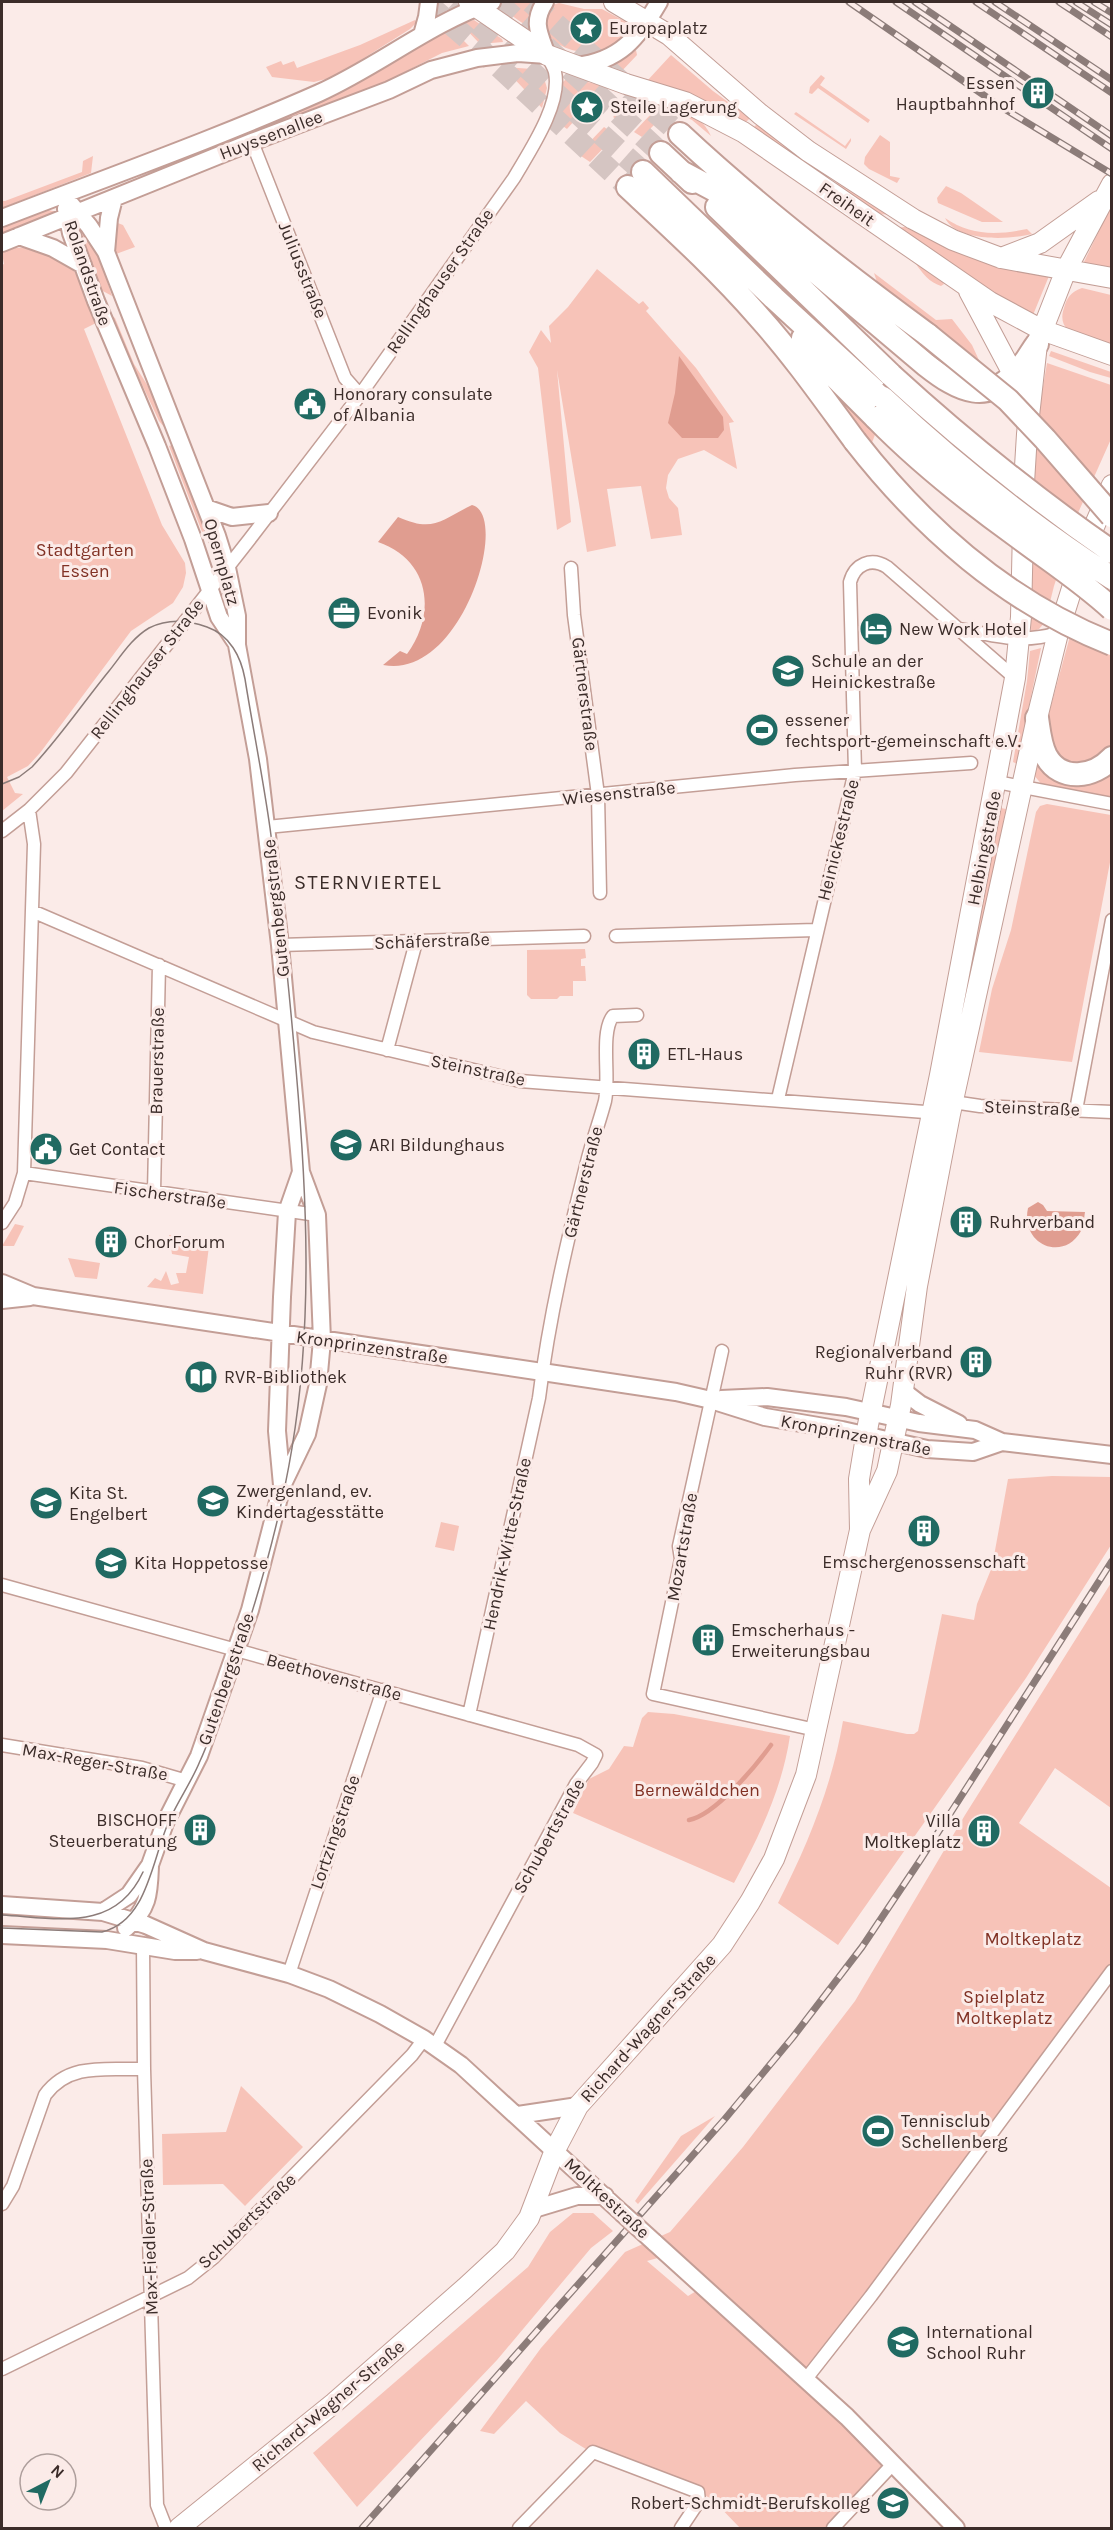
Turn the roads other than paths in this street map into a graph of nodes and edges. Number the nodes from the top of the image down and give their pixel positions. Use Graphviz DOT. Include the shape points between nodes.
graph roads {
  1 [pos="429,2"];
  2 [pos="545,2"];
  3 [pos="614,2"];
  4 [pos="659,2"];
  5 [pos="479,3"];
  6 [pos="648,21"];
  7 [pos="422,35"];
  8 [pos="547,55"];
  9 [pos="576,66"];
  10 [pos="680,134"];
  11 [pos="252,142"];
  12 [pos="661,153"];
  13 [pos="681,172"];
  14 [pos="1108,190"];
  15 [pos="63,195"];
  16 [pos="114,198"];
  17 [pos="73,215"];
  18 [pos="2,218"];
  19 [pos="19,236"];
  20 [pos="2,243"];
  21 [pos="106,252"];
  22 [pos="1001,258"];
  23 [pos="83,266"];
  24 [pos="1066,270"];
  25 [pos="1112,278"];
  26 [pos="968,288"];
  27 [pos="96,301"];
  28 [pos="124,302"];
  29 [pos="1040,337"];
  30 [pos="1112,355"];
  31 [pos="1015,374"];
  32 [pos="360,394"];
  33 [pos="879,408"];
  34 [pos="1029,409"];
  35 [pos="1112,485"];
  36 [pos="206,508"];
  37 [pos="269,513"];
  38 [pos="1112,516"];
  39 [pos="194,539"];
  40 [pos="1112,552"];
  41 [pos="227,568"];
  42 [pos="571,568"];
  43 [pos="1112,578"];
  44 [pos="210,589"];
  45 [pos="1112,609"];
  46 [pos="958,629"];
  47 [pos="1058,633"];
  48 [pos="1019,640"];
  49 [pos="1112,644"];
  50 [pos="237,645"];
  51 [pos="1015,678"];
  52 [pos="1037,718"];
  53 [pos="1112,758"];
  54 [pos="971,763"];
  55 [pos="855,771"];
  56 [pos="996,782"];
  57 [pos="1022,787"];
  58 [pos="598,795"];
  59 [pos="1112,804"];
  60 [pos="29,810"];
  61 [pos="267,827"];
  62 [pos="2,831"];
  63 [pos="600,893"];
  64 [pos="32,911"];
  65 [pos="1112,920"];
  66 [pos="816,930"];
  67 [pos="584,936"];
  68 [pos="616,936"];
  69 [pos="416,942"];
  70 [pos="280,945"];
  71 [pos="159,965"];
  72 [pos="637,1015"];
  73 [pos="288,1022"];
  74 [pos="387,1050"];
  75 [pos="606,1087"];
  76 [pos="778,1099"];
  77 [pos="945,1109"];
  78 [pos="1076,1110"];
  79 [pos="1112,1112"];
  80 [pos="301,1172"];
  81 [pos="24,1173"];
  82 [pos="154,1192"];
  83 [pos="287,1212"];
  84 [pos="317,1215"];
  85 [pos="2,1223"];
  86 [pos="2,1283"];
  87 [pos="33,1296"];
  88 [pos="2,1300"];
  89 [pos="280,1333"];
  90 [pos="322,1340"];
  91 [pos="723,1351"];
  92 [pos="542,1372"];
  93 [pos="903,1391"];
  94 [pos="711,1400"];
  95 [pos="868,1424"];
  96 [pos="964,1428"];
  97 [pos="896,1430"];
  98 [pos="1002,1442"];
  99 [pos="1112,1455"];
  100 [pos="282,1486"];
  101 [pos="860,1530"];
  102 [pos="2,1585"];
  103 [pos="236,1651"];
  104 [pos="383,1690"];
  105 [pos="469,1715"];
  106 [pos="816,1730"];
  107 [pos="2,1745"];
  108 [pos="596,1755"];
  109 [pos="188,1781"];
  110 [pos="150,1865"];
  111 [pos="149,1896"];
  112 [pos="2,1905"];
  113 [pos="103,1912"];
  114 [pos="135,1921"];
  115 [pos="164,1932"];
  116 [pos="2,1935"];
  117 [pos="107,1940"];
  118 [pos="143,1944"];
  119 [pos="204,1951"];
  120 [pos="1112,1971"];
  121 [pos="289,1974"];
  122 [pos="429,2042"];
  123 [pos="144,2069"];
  124 [pos="578,2106"];
  125 [pos="518,2115"];
  126 [pos="555,2150"];
  127 [pos="605,2196"];
  128 [pos="2,2204"];
  129 [pos="534,2209"];
  130 [pos="151,2298"];
  131 [pos="2,2369"];
  132 [pos="806,2379"];
  133 [pos="893,2464"];
  134 [pos="166,2529"];
  135 [pos="179,2529"];
  136 [pos="519,2529"];
  137 [pos="681,2529"];
  138 [pos="833,2529"];
  139 [pos="956,2529"];
  1 -- 7 [label="street"];
  2 -- 8 [label="street" via="537,17"];
  3 -- 6 [label="main road, Freiheit"];
  4 -- 6 [label="street"];
  5 -- 7 [label="street, Huyssenallee"];
  5 -- 8 [label="main road, Freiheit"];
  6 -- 9 [label="street" via="634,39 609,59"];
  6 -- 22 [label="main road, Freiheit" via="760,114 837,171 952,240"];
  7 -- 15 [label="street, Huyssenallee" via="363,72 320,92"];
  8 -- 9 [label="main road, Freiheit"];
  8 -- 11 [label="street, Huyssenallee" via="518,53 454,63"];
  8 -- 32 [label="street, Rellinghauser Straße" via="555,72 555,88 542,127 514,178"];
  9 -- 26 [label="main road, Freiheit" via="685,102 743,132"];
  10 -- 38 [label="highway, bridge" via="752,199 1008,400"];
  11 -- 16 [label="street, Huyssenallee"];
  11 -- 32 [label="street, Juliusstraße" via="345,378"];
  12 -- 13 [label="highway"];
  13 -- 31 [label="highway" via="726,196 948,381 978,392 997,387"];
  13 -- 40 [label="highway, bridge" via="891,375 984,457"];
  14 -- 22 [label="main road" via="1040,243"];
  14 -- 24 [label="main road, Helbingstraße"];
  15 -- 17 [label="street, Rolandstraße"];
  15 -- 18 [label="street, Huyssenallee"];
  16 -- 17 [label="street, Huyssenallee"];
  16 -- 21 [label="street"];
  17 -- 19 [label="street, Huyssenallee"];
  17 -- 21 [label="street, Rolandstraße"];
  17 -- 23 [label="street, Rolandstraße" via="71,233"];
  19 -- 20 [label="street, Huyssenallee"];
  19 -- 23 [label="street" via="53,248"];
  21 -- 28 [label="street, Rolandstraße"];
  22 -- 24 [label="main road, Freiheit"];
  23 -- 27 [label="street, Rolandstraße"];
  24 -- 25 [label="main road, Freiheit"];
  24 -- 29 [label="main road, Helbingstraße"];
  26 -- 29 [label="main road, Freiheit"];
  26 -- 31 [label="main road"];
  27 -- 28 [label="street"];
  27 -- 39 [label="street, Rolandstraße"];
  28 -- 36 [label="street, Rolandstraße"];
  29 -- 30 [label="main road, Freiheit"];
  29 -- 31 [label="highway"];
  29 -- 34 [label="main road, Helbingstraße"];
  31 -- 34 [label="main road"];
  32 -- 37 [label="street, Rellinghauser Straße"];
  33 -- 43 [label="highway, bridge"];
  33 -- 45 [label="highway, bridge" via="910,453"];
  33 -- 49 [label="highway, bridge" via="774,298 636,180 793,355 855,441 905,501 953,547 999,582 1051,616"];
  34 -- 48 [label="main road, Helbingstraße"];
  35 -- 47 [label="main road, Helbingstraße" via="1084,550"];
  36 -- 37 [label="street" via="232,517"];
  36 -- 41 [label="street, Opernplatz"];
  37 -- 41 [label="street, Rellinghauser Straße"];
  39 -- 44 [label="street, Opernplatz"];
  41 -- 44 [label="street, Rellinghauser Straße"];
  41 -- 50 [label="street, Opernplatz" via="237,616"];
  42 -- 58 [label="street, Gärtnerstraße"];
  44 -- 50 [label="street, Opernplatz" via="219,617"];
  44 -- 60 [label="street, Rellinghauser Straße" via="66,773"];
  46 -- 48 [label="street"];
  46 -- 51 [label="street"];
  46 -- 55 [label="street, Heinickestraße" via="882,564 867,562 852,575"];
  47 -- 48 [label="street" via="1037,640"];
  47 -- 52 [label="main road, Helbingstraße"];
  48 -- 51 [label="main road, Helbingstraße"];
  50 -- 61 [label="street, Gutenbergstraße"];
  51 -- 56 [label="main road, Helbingstraße"];
  52 -- 53 [label="highway" via="1045,753 1059,769 1085,774"];
  52 -- 57 [label="main road, Helbingstraße"];
  54 -- 55 [label="street, Wiesenstraße"];
  55 -- 58 [label="street, Wiesenstraße"];
  55 -- 66 [label="street, Heinickestraße"];
  56 -- 57 [label="street"];
  56 -- 77 [label="main road, Helbingstraße"];
  57 -- 59 [label="street"];
  57 -- 77 [label="main road, Helbingstraße"];
  58 -- 61 [label="street, Wiesenstraße"];
  58 -- 63 [label="street, Gärtnerstraße"];
  60 -- 62 [label="street, Rellinghauser Straße"];
  60 -- 64 [label="street" via="34,843"];
  61 -- 70 [label="street, Gutenbergstraße"];
  64 -- 71 [label="street, Steinstraße"];
  64 -- 81 [label="street"];
  65 -- 78 [label="street"];
  66 -- 68 [label="street"];
  66 -- 76 [label="street, Heinickestraße"];
  67 -- 69 [label="street, Schäferstraße"];
  69 -- 70 [label="street, Schäferstraße"];
  69 -- 74 [label="street"];
  70 -- 73 [label="street, Gutenbergstraße"];
  71 -- 73 [label="street, Steinstraße"];
  71 -- 82 [label="street, Brauerstraße"];
  72 -- 75 [label="street, Gärtnerstraße" via="622,1014 610,1020"];
  73 -- 74 [label="street, Steinstraße"];
  73 -- 80 [label="street, Gutenbergstraße"];
  74 -- 75 [label="street, Steinstraße" via="520,1081"];
  75 -- 76 [label="street, Steinstraße"];
  75 -- 92 [label="street, Gärtnerstraße" via="561,1271"];
  76 -- 77 [label="street, Steinstraße"];
  77 -- 78 [label="street, Steinstraße" via="980,1106"];
  77 -- 93 [label="main road, Helbingstraße"];
  77 -- 95 [label="main road, Helbingstraße"];
  78 -- 79 [label="street, Steinstraße"];
  80 -- 83 [label="street, Gutenbergstraße"];
  80 -- 84 [label="street, Gutenbergstraße"];
  81 -- 82 [label="street, Fischerstraße"];
  81 -- 85 [label="street" via="15,1203"];
  82 -- 83 [label="street, Fischerstraße"];
  83 -- 84 [label="street, Fischerstraße"];
  83 -- 89 [label="street, Gutenbergstraße"];
  84 -- 90 [label="street, Gutenbergstraße"];
  86 -- 87 [label="street, Kronprinzenstraße"];
  87 -- 88 [label="street, Kronprinzenstraße"];
  87 -- 89 [label="street, Kronprinzenstraße"];
  89 -- 90 [label="street, Kronprinzenstraße"];
  89 -- 100 [label="street, Gutenbergstraße" via="276,1431"];
  90 -- 92 [label="street, Kronprinzenstraße"];
  90 -- 100 [label="street, Gutenbergstraße" via="307,1434"];
  91 -- 94 [label="street"];
  92 -- 94 [label="street, Kronprinzenstraße"];
  92 -- 105 [label="street, Hendrik-Witte-Straße"];
  93 -- 96 [label="street"];
  93 -- 97 [label="main road, Helbingstraße"];
  94 -- 95 [label="street, Kronprinzenstraße" via="765,1418"];
  94 -- 95 [label="street, Kronprinzenstraße" via="767,1397"];
  94 -- 106 [label="street, Mozartstraße" via="679,1546 681,1559 653,1694"];
  95 -- 97 [label="street, Kronprinzenstraße"];
  95 -- 97 [label="street, Kronprinzenstraße"];
  95 -- 101 [label="main road, Richard-Wagner-Straße" via="859,1479"];
  96 -- 97 [label="street, Kronprinzenstraße"];
  96 -- 98 [label="street, Kronprinzenstraße" via="981,1431"];
  97 -- 98 [label="street, Kronprinzenstraße" via="927,1449 962,1452"];
  97 -- 101 [label="main road, Richard-Wagner-Straße" via="882,1487"];
  98 -- 99 [label="street, Kronprinzenstraße"];
  100 -- 103 [label="street, Gutenbergstraße" via="262,1569"];
  101 -- 106 [label="main road, Richard-Wagner-Straße"];
  102 -- 103 [label="street, Beethovenstraße"];
  103 -- 104 [label="street, Beethovenstraße"];
  103 -- 109 [label="street, Gutenbergstraße"];
  104 -- 105 [label="street, Beethovenstraße"];
  104 -- 121 [label="street, Lortzingstraße"];
  105 -- 108 [label="street, Beethovenstraße" via="578,1745"];
  106 -- 124 [label="main road, Richard-Wagner-Straße" via="791,1819 750,1902 701,1970"];
  107 -- 109 [label="street, Max-Reger-Straße" via="142,1768"];
  108 -- 122 [label="street, Schubertstraße"];
  109 -- 110 [label="street, Gutenbergstraße" via="165,1823"];
  110 -- 111 [label="street, Gutenbergstraße"];
  110 -- 113 [label="street, Gutenbergstraße" via="129,1895"];
  111 -- 114 [label="street, Gutenbergstraße"];
  111 -- 115 [label="street, Gutenbergstraße"];
  112 -- 113 [label="street, Moltkestraße"];
  113 -- 114 [label="street, Moltkestraße"];
  114 -- 115 [label="street, Moltkestraße"];
  114 -- 117 [label="street"];
  115 -- 119 [label="street, Moltkestraße"];
  116 -- 117 [label="street, Moltkestraße"];
  117 -- 118 [label="street, Moltkestraße"];
  118 -- 119 [label="street, Moltkestraße" via="175,1951"];
  118 -- 123 [label="street, Max-Fiedler-Straße"];
  119 -- 121 [label="street, Moltkestraße"];
  120 -- 132 [label="street"];
  121 -- 122 [label="street, Moltkestraße" via="329,1989"];
  122 -- 125 [label="street, Moltkestraße"];
  122 -- 130 [label="street, Schubertstraße" via="213,2258 188,2278"];
  123 -- 128 [label="street" via="79,2071 55,2082 45,2095 13,2186"];
  123 -- 130 [label="street, Max-Fiedler-Straße"];
  124 -- 125 [label="street"];
  124 -- 126 [label="main road, Richard-Wagner-Straße"];
  125 -- 126 [label="street, Moltkestraße"];
  126 -- 127 [label="street, Moltkestraße"];
  126 -- 129 [label="main road, Richard-Wagner-Straße"];
  127 -- 129 [label="street" via="577,2196"];
  127 -- 132 [label="street, Moltkestraße, bridge"];
  129 -- 135 [label="main road, Richard-Wagner-Straße" via="514,2240 482,2273 292,2439"];
  130 -- 131 [label="street, Schubertstraße"];
  130 -- 134 [label="street, Max-Fiedler-Straße" via="157,2505"];
  132 -- 133 [label="street, Moltkestraße"];
  133 -- 138 [label="street"];
  133 -- 139 [label="street, Moltkestraße"];
  136 -- 137 [label="street" via="593,2452 698,2492 699,2501"];
}
